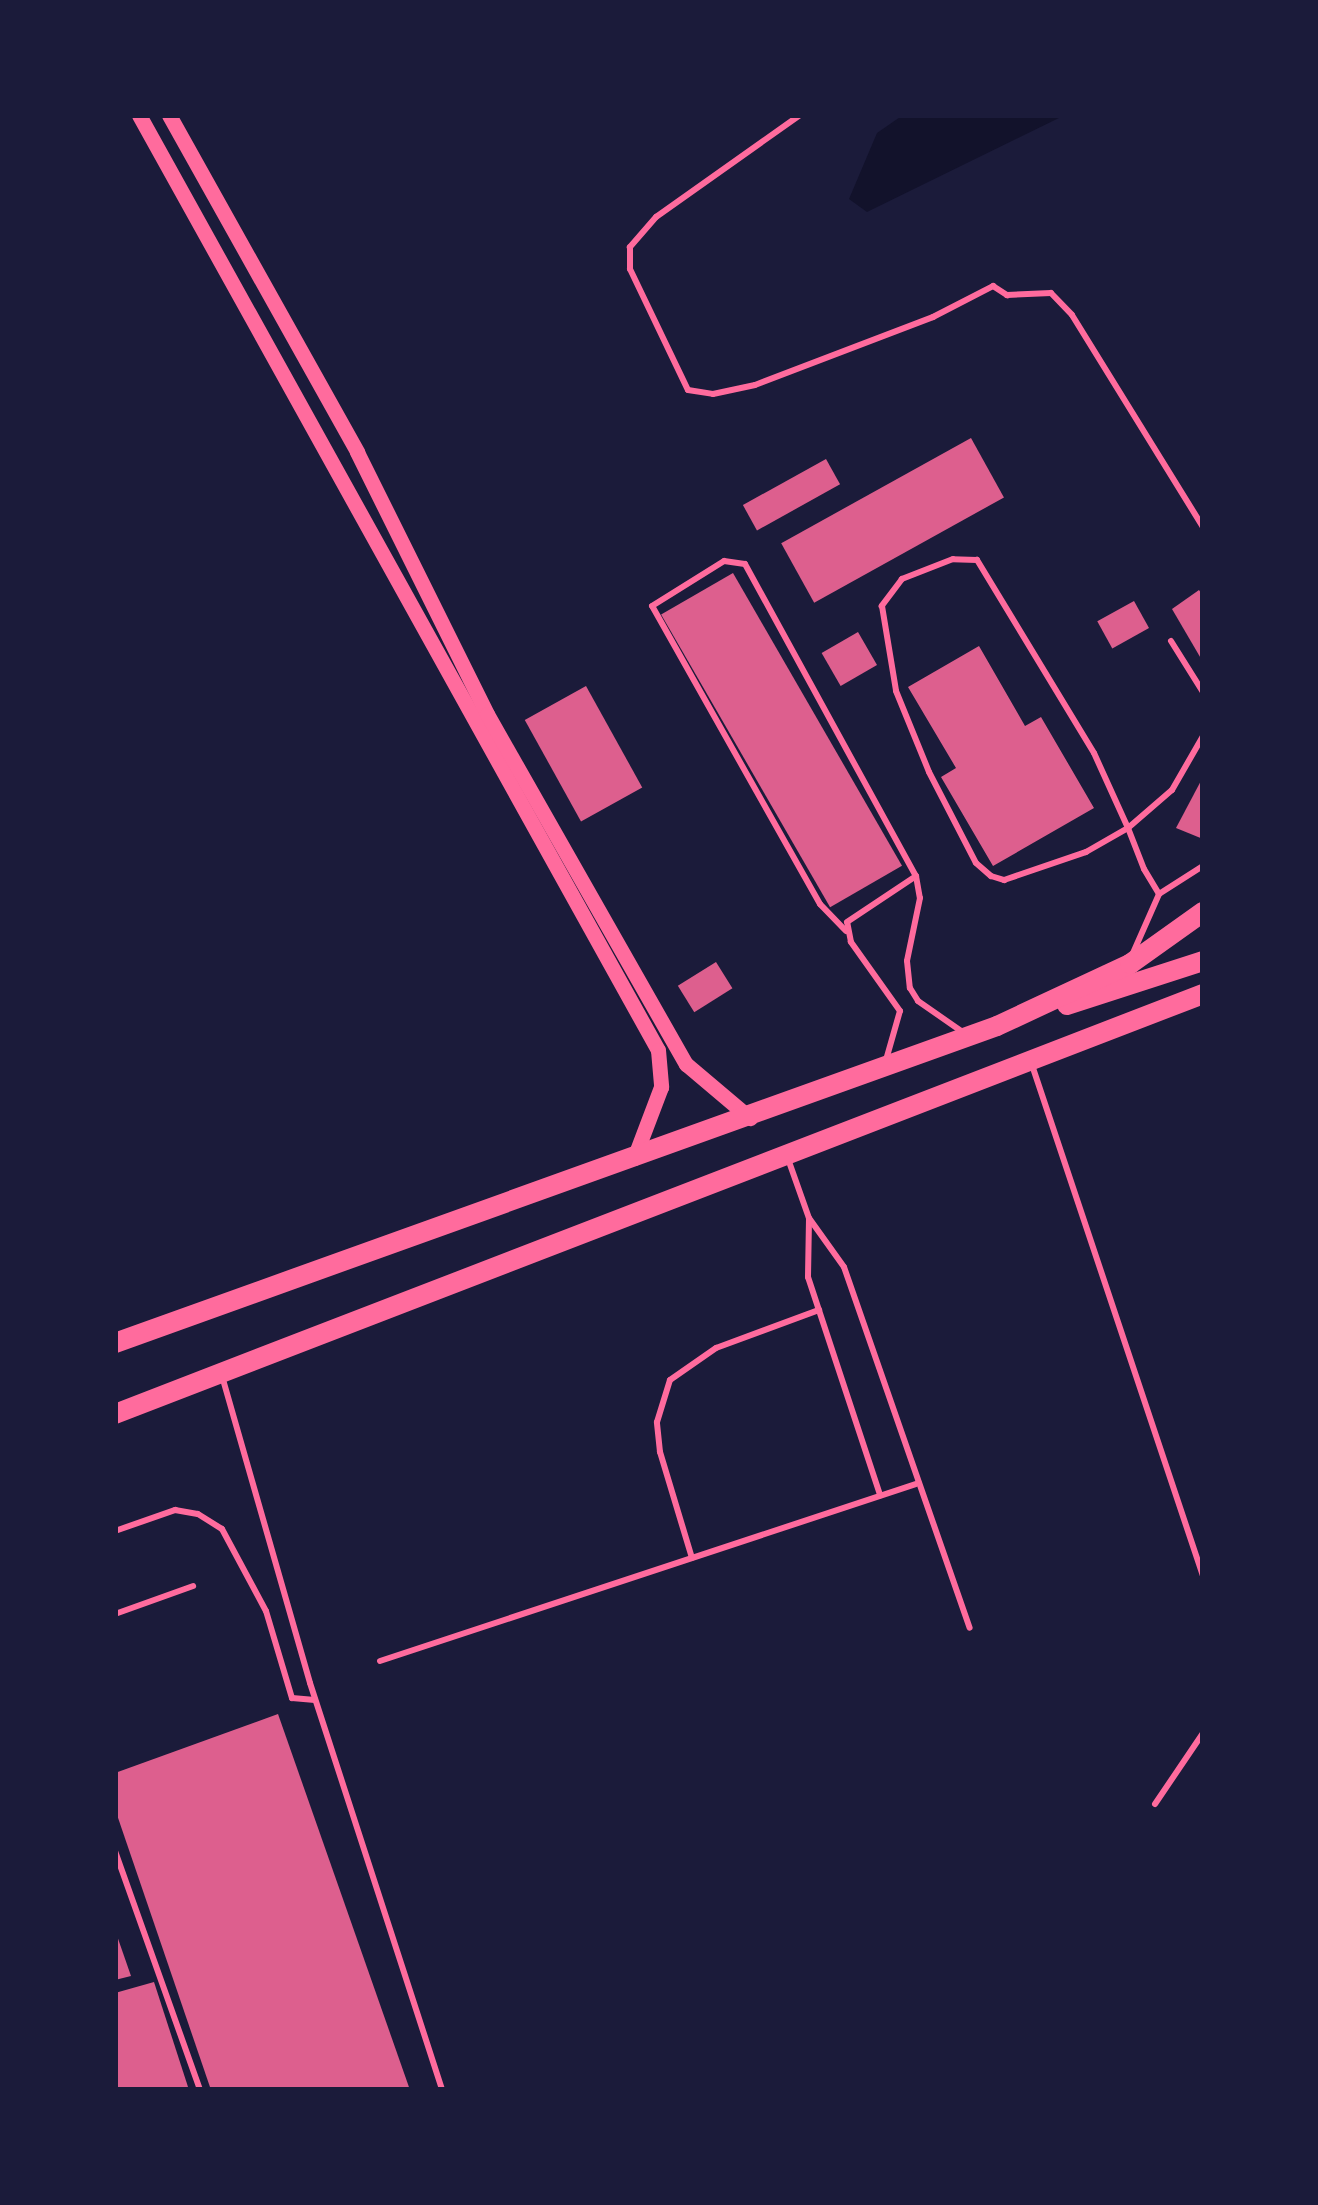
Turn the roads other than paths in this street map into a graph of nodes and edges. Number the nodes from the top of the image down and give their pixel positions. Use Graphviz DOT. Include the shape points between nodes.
graph roads {
  1 [pos="139,115"];
  2 [pos="169,115"];
  3 [pos="800,115"];
  4 [pos="330,403"];
  5 [pos="306,415"];
  6 [pos="1203,527"];
  7 [pos="1172,641"];
  8 [pos="1203,692"];
  9 [pos="1203,736"];
  10 [pos="1128,828"];
  11 [pos="1203,866"];
  12 [pos="916,876"];
  13 [pos="1159,894"];
  14 [pos="1203,912"];
  15 [pos="846,931"];
  16 [pos="1203,961"];
  17 [pos="1130,964"];
  18 [pos="1203,994"];
  19 [pos="997,1026"];
  20 [pos="969,1037"];
  21 [pos="1031,1063"];
  22 [pos="883,1070"];
  23 [pos="750,1118"];
  24 [pos="786,1154"];
  25 [pos="634,1158"];
  26 [pos="809,1218"];
  27 [pos="819,1310"];
  28 [pos="115,1343"];
  29 [pos="222,1375"];
  30 [pos="115,1414"];
  31 [pos="916,1484"];
  32 [pos="880,1496"];
  33 [pos="115,1531"];
  34 [pos="692,1558"];
  35 [pos="1203,1576"];
  36 [pos="193,1586"];
  37 [pos="115,1614"];
  38 [pos="970,1628"];
  39 [pos="380,1661"];
  40 [pos="315,1700"];
  41 [pos="1203,1732"];
  42 [pos="1156,1804"];
  43 [pos="115,1852"];
  44 [pos="200,2090"];
  45 [pos="442,2090"];
  1 -- 5 [label="street"];
  2 -- 4 [label="street"];
  3 -- 6 [label="lane" via="656,217 630,247 630,269 688,390 713,394 756,385 933,317 992,286 1006,296 1052,293"];
  4 -- 5 [label="street"];
  4 -- 23 [label="street" via="488,714 686,1064"];
  5 -- 25 [label="street" via="658,1050 661,1087"];
  7 -- 8 [label="lane"];
  9 -- 10 [label="lane" via="1172,790"];
  10 -- 10 [label="lane" via="1094,754 977,560 953,559 902,579 882,606 896,691 976,863 1004,880 1086,852"];
  10 -- 13 [label="lane"];
  11 -- 13 [label="lane"];
  12 -- 15 [label="lane" via="858,910"];
  12 -- 15 [label="lane" via="745,564 724,561 655,599 655,614 820,904"];
  12 -- 20 [label="lane" via="910,988"];
  13 -- 17 [label="lane"];
  14 -- 17 [label="highway"];
  15 -- 22 [label="lane" via="900,1011"];
  16 -- 19 [label="highway"];
  17 -- 19 [label="highway"];
  18 -- 21 [label="highway"];
  19 -- 20 [label="highway"];
  20 -- 22 [label="highway"];
  21 -- 24 [label="highway"];
  21 -- 35 [label="lane"];
  22 -- 23 [label="highway"];
  23 -- 25 [label="highway"];
  24 -- 26 [label="lane"];
  24 -- 29 [label="highway"];
  25 -- 28 [label="highway"];
  26 -- 27 [label="lane" via="808,1277"];
  26 -- 31 [label="lane" via="844,1267"];
  27 -- 32 [label="lane"];
  27 -- 34 [label="lane" via="716,1348 670,1380 657,1422 660,1452"];
  29 -- 30 [label="highway"];
  29 -- 40 [label="lane"];
  31 -- 32 [label="lane"];
  31 -- 38 [label="lane"];
  32 -- 34 [label="lane"];
  33 -- 40 [label="lane" via="175,1510 222,1529 266,1611 292,1698"];
  34 -- 39 [label="lane"];
  36 -- 37 [label="lane"];
  40 -- 45 [label="lane"];
  41 -- 42 [label="lane"];
  43 -- 44 [label="lane"];
}
